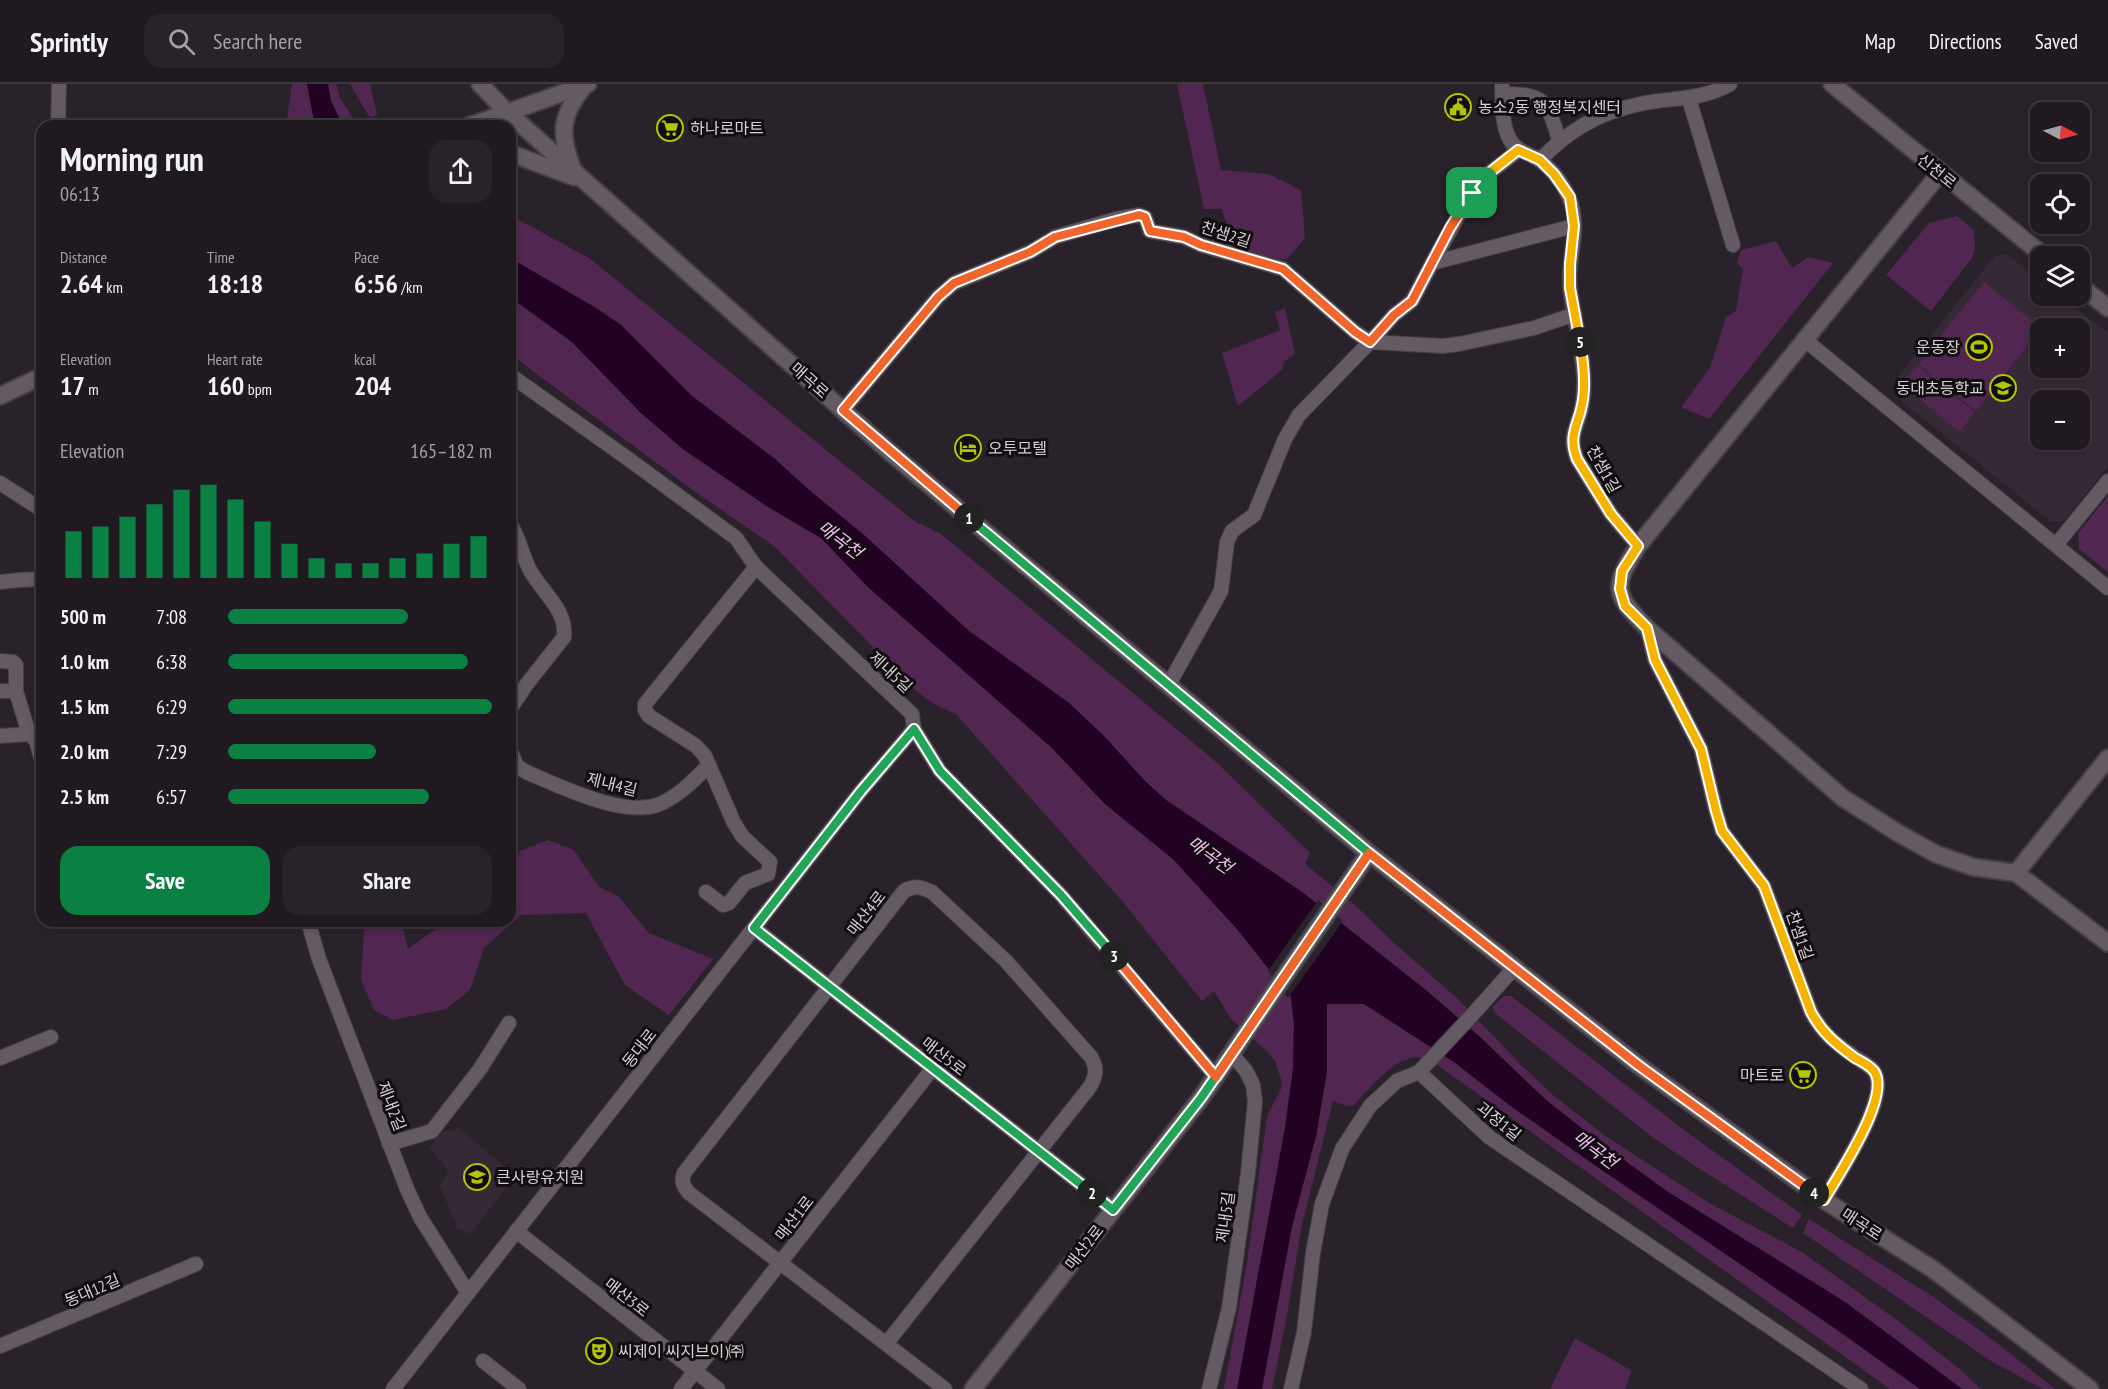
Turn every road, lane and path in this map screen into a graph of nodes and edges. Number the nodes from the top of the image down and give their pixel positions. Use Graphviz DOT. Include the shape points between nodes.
graph roads {
  1 [pos="59,84"];
  2 [pos="480,84"];
  3 [pos="1730,84"];
  4 [pos="1832,84"];
  5 [pos="586,85"];
  6 [pos="1502,89"];
  7 [pos="1689,99"];
  8 [pos="507,112"];
  9 [pos="58,120"];
  10 [pos="485,120"];
  11 [pos="1559,141"];
  12 [pos="1518,150"];
  13 [pos="516,155"];
  14 [pos="1540,160"];
  15 [pos="1940,173"];
  16 [pos="579,176"];
  17 [pos="1574,226"];
  18 [pos="1733,245"];
  19 [pos="2031,246"];
  20 [pos="1432,263"];
  21 [pos="2090,294"];
  22 [pos="2108,308"];
  23 [pos="1575,314"];
  24 [pos="1805,340"];
  25 [pos="1370,342"];
  26 [pos="36,379"];
  27 [pos="516,379"];
  28 [pos="0,396"];
  29 [pos="843,410"];
  30 [pos="2108,481"];
  31 [pos="0,483"];
  32 [pos="36,506"];
  33 [pos="516,538"];
  34 [pos="2056,545"];
  35 [pos="1638,546"];
  36 [pos="756,567"];
  37 [pos="36,579"];
  38 [pos="0,582"];
  39 [pos="2108,588"];
  40 [pos="1647,628"];
  41 [pos="0,661"];
  42 [pos="1169,684"];
  43 [pos="0,691"];
  44 [pos="16,692"];
  45 [pos="516,700"];
  46 [pos="914,729"];
  47 [pos="28,734"];
  48 [pos="0,736"];
  49 [pos="36,740"];
  50 [pos="2108,758"];
  51 [pos="516,764"];
  52 [pos="709,765"];
  53 [pos="1369,853"];
  54 [pos="2016,873"];
  55 [pos="706,892"];
  56 [pos="310,927"];
  57 [pos="754,928"];
  58 [pos="2108,943"];
  59 [pos="1515,967"];
  60 [pos="829,987"];
  61 [pos="509,1023"];
  62 [pos="51,1037"];
  63 [pos="1236,1048"];
  64 [pos="0,1058"];
  65 [pos="933,1068"];
  66 [pos="1419,1072"];
  67 [pos="1216,1077"];
  68 [pos="389,1144"];
  69 [pos="1039,1151"];
  70 [pos="1824,1200"];
  71 [pos="1113,1210"];
  72 [pos="516,1232"];
  73 [pos="780,1263"];
  74 [pos="196,1264"];
  75 [pos="468,1293"];
  76 [pos="886,1344"];
  77 [pos="0,1346"];
  78 [pos="483,1361"];
  79 [pos="695,1371"];
  80 [pos="393,1389"];
  81 [pos="519,1389"];
  82 [pos="681,1389"];
  83 [pos="718,1389"];
  84 [pos="945,1389"];
  85 [pos="973,1389"];
  86 [pos="1209,1389"];
  87 [pos="1291,1389"];
  88 [pos="1861,1389"];
  89 [pos="2090,1389"];
  1 -- 9 [label="street"];
  2 -- 8 [label="street, 매곡로"];
  3 -- 7 [label="street"];
  4 -- 15 [label="street, 신천로"];
  5 -- 8 [label="street"];
  5 -- 16 [label="street" via="570,104 563,126 564,146"];
  6 -- 11 [label="street" via="1539,99 1550,112"];
  6 -- 12 [label="street" via="1504,122 1509,139"];
  7 -- 11 [label="street" via="1641,103 1609,113 1583,124"];
  7 -- 18 [label="street"];
  8 -- 10 [label="street"];
  8 -- 16 [label="street, 매곡로"];
  11 -- 14 [label="street"];
  12 -- 14 [label="street, 찬샘1길"];
  12 -- 20 [label="street" via="1484,177"];
  13 -- 16 [label="street"];
  14 -- 17 [label="street, 찬샘1길" via="1570,197"];
  15 -- 19 [label="street, 신천로"];
  15 -- 24 [label="street"];
  16 -- 29 [label="street, 매곡로"];
  17 -- 20 [label="street"];
  17 -- 23 [label="street, 찬샘1길" via="1570,288"];
  20 -- 25 [label="street" via="1412,301"];
  21 -- 22 [label="street"];
  23 -- 25 [label="street" via="1534,328 1451,345"];
  23 -- 35 [label="street, 찬샘1길" via="1584,380 1581,411 1572,440 1574,451 1611,514"];
  24 -- 34 [label="street"];
  24 -- 35 [label="street"];
  25 -- 29 [label="street, 찬샘2길" via="1283,269 1184,237 1156,234 1150,231 1145,217 1139,215 1055,237 1030,252 954,283"];
  25 -- 42 [label="street" via="1299,416 1285,439 1254,515 1232,531 1221,591"];
  26 -- 28 [label="street"];
  27 -- 36 [label="street, 제내5길" via="736,538"];
  29 -- 42 [label="street, 매곡로"];
  30 -- 34 [label="street"];
  31 -- 32 [label="street"];
  33 -- 45 [label="street" via="530,571 560,611 565,629 564,637"];
  34 -- 39 [label="street"];
  35 -- 40 [label="street" via="1622,571 1620,589 1625,606"];
  36 -- 46 [label="street, 제내5길" via="912,714"];
  36 -- 52 [label="street" via="645,704 650,716 696,746"];
  37 -- 38 [label="street"];
  40 -- 54 [label="street" via="1861,810 1936,854 1973,867"];
  40 -- 70 [label="street, 찬샘1길" via="1655,660 1701,749 1722,831 1764,886 1818,1027 1874,1071 1879,1085 1870,1119"];
  41 -- 44 [label="street" via="16,665"];
  42 -- 53 [label="street, 매곡로"];
  43 -- 44 [label="street"];
  44 -- 47 [label="street"];
  46 -- 57 [label="street, 동대로"];
  46 -- 67 [label="street, 제내5길" via="940,771 1061,895"];
  47 -- 48 [label="street"];
  47 -- 49 [label="street"];
  50 -- 54 [label="street"];
  51 -- 52 [label="street, 제내4길" via="526,772 597,799 643,808 680,792"];
  52 -- 55 [label="street" via="734,823 771,867 768,874 745,883 729,903 723,905"];
  53 -- 59 [label="street, 매곡로"];
  53 -- 63 [label="street, 매산2로"];
  54 -- 58 [label="street"];
  56 -- 68 [label="street, 제내2길"];
  57 -- 60 [label="street, 매산5로"];
  57 -- 72 [label="street, 동대로"];
  59 -- 66 [label="street"];
  59 -- 70 [label="street, 매곡로" via="1638,1065"];
  60 -- 65 [label="street, 매산5로"];
  60 -- 69 [label="street, 매산4로" via="904,891 913,886 932,892 1006,961 1095,1064 1089,1088"];
  60 -- 73 [label="street, 매산4로" via="682,1179 689,1193"];
  61 -- 68 [label="street" via="480,1069 432,1131"];
  62 -- 64 [label="street"];
  63 -- 67 [label="street, 매산2로"];
  63 -- 86 [label="street, 제내5길" via="1253,1085 1255,1101 1228,1308"];
  65 -- 69 [label="street, 매산5로"];
  65 -- 73 [label="street, 매산1로"];
  66 -- 87 [label="street" via="1397,1082 1370,1106 1342,1149 1322,1204 1304,1332"];
  66 -- 88 [label="street, 괴정1길" via="1489,1137"];
  67 -- 71 [label="street, 매산2로"];
  68 -- 75 [label="street, 제내2길" via="420,1217"];
  69 -- 71 [label="street, 매산5로"];
  69 -- 76 [label="street, 매산4로"];
  70 -- 89 [label="street, 매곡로" via="1934,1270"];
  71 -- 85 [label="street, 매산2로"];
  72 -- 75 [label="street, 동대로"];
  72 -- 79 [label="street, 매산3로"];
  73 -- 76 [label="street, 매산4로"];
  73 -- 79 [label="street, 매산1로"];
  74 -- 77 [label="street, 동대12길"];
  75 -- 80 [label="street, 동대로"];
  76 -- 84 [label="street, 매산4로"];
  78 -- 81 [label="street"];
  79 -- 82 [label="street, 매산1로"];
  79 -- 83 [label="street, 매산3로"];
}
